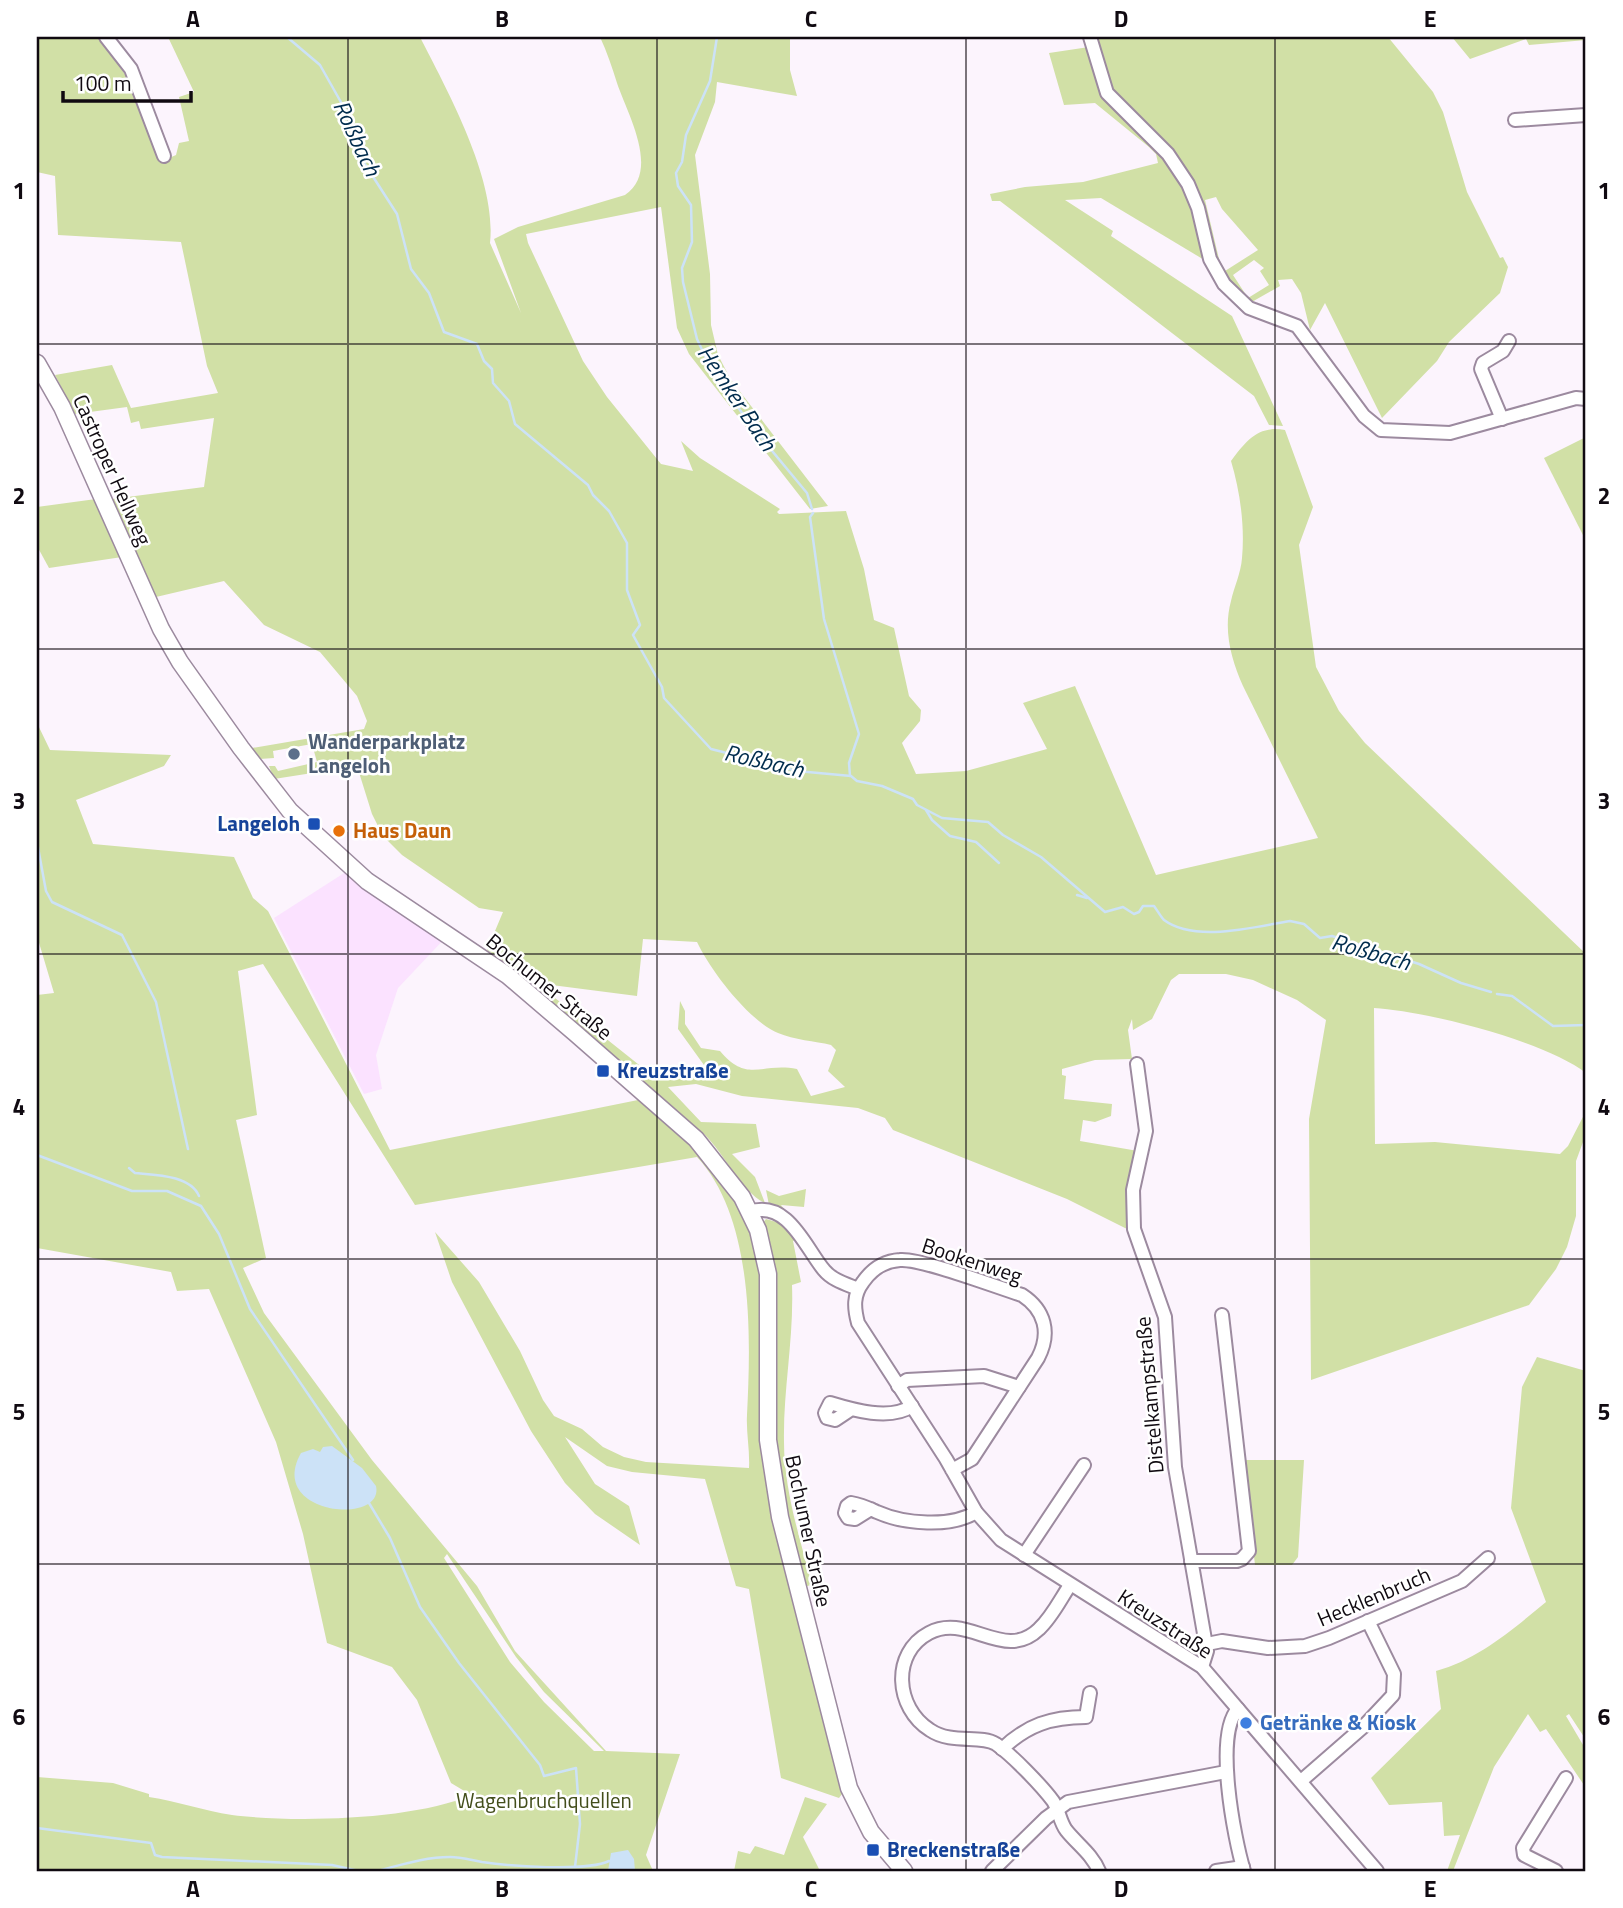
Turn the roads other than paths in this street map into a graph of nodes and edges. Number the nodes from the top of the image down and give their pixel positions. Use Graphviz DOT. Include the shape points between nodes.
graph roads {
  1 [pos="106,37"];
  2 [pos="1090,37"];
  3 [pos="1586,115"];
  4 [pos="1515,120"];
  5 [pos="164,156"];
  6 [pos="1509,341"];
  7 [pos="37,363"];
  8 [pos="1586,400"];
  9 [pos="1503,419"];
  10 [pos="145,597"];
  11 [pos="1138,1064"];
  12 [pos="751,1212"];
  13 [pos="858,1290"];
  14 [pos="1222,1315"];
  15 [pos="898,1386"];
  16 [pos="1019,1387"];
  17 [pos="912,1406"];
  18 [pos="850,1410"];
  19 [pos="1084,1465"];
  20 [pos="952,1470"];
  21 [pos="871,1509"];
  22 [pos="976,1513"];
  23 [pos="1024,1555"];
  24 [pos="1488,1558"];
  25 [pos="1191,1561"];
  26 [pos="1070,1585"];
  27 [pos="1368,1621"];
  28 [pos="1207,1644"];
  29 [pos="1202,1667"];
  30 [pos="1090,1693"];
  31 [pos="1238,1709"];
  32 [pos="1002,1749"];
  33 [pos="1226,1772"];
  34 [pos="1566,1778"];
  35 [pos="1301,1781"];
  36 [pos="1057,1810"];
  37 [pos="1243,1869"];
  38 [pos="904,1871"];
  39 [pos="992,1871"];
  40 [pos="1099,1871"];
  41 [pos="1216,1871"];
  42 [pos="1377,1871"];
  43 [pos="1556,1871"];
  1 -- 5 [label="street" via="131,69"];
  2 -- 9 [label="street" via="1107,93 1168,154 1195,197 1210,259 1238,300 1297,326 1364,416 1381,430 1450,433"];
  3 -- 4 [label="street"];
  6 -- 9 [label="street" via="1482,369"];
  7 -- 10 [label="main road, Castroper Hellweg" via="62,407"];
  8 -- 9 [label="street" via="1576,398"];
  10 -- 12 [label="main road, Bochumer Straße" via="180,662 290,811 383,893 507,975 654,1101 711,1155"];
  11 -- 25 [label="street, Distelkampstraße" via="1146,1131 1133,1190 1134,1229 1165,1317 1175,1467"];
  12 -- 13 [label="street" via="781,1217 801,1236 828,1275"];
  12 -- 38 [label="main road, Bochumer Straße" via="768,1274 768,1440 780,1517 849,1788 871,1832"];
  13 -- 15 [label="street, Kreuzstraße" via="858,1323"];
  13 -- 16 [label="street, Bookenweg" via="878,1267 907,1260 1021,1295 1040,1311 1045,1336 1038,1358"];
  14 -- 25 [label="street" via="1248,1551 1237,1561"];
  15 -- 16 [label="street" via="907,1380 984,1376"];
  15 -- 17 [label="street, Kreuzstraße"];
  16 -- 20 [label="street, Bookenweg" via="972,1459"];
  17 -- 18 [label="street" via="895,1413"];
  17 -- 20 [label="street, Kreuzstraße"];
  19 -- 23 [label="street"];
  20 -- 22 [label="street, Kreuzstraße"];
  21 -- 22 [label="street" via="901,1519 952,1522"];
  22 -- 23 [label="street, Kreuzstraße" via="1001,1540"];
  23 -- 26 [label="street, Kreuzstraße"];
  24 -- 27 [label="street, Hecklenbruch" via="1462,1581"];
  25 -- 28 [label="street, Distelkampstraße"];
  26 -- 29 [label="street, Kreuzstraße"];
  26 -- 32 [label="street" via="1048,1620 1025,1639 1001,1642 966,1629 943,1628 921,1638 905,1659 901,1676 906,1702 924,1726 950,1739 988,1740"];
  27 -- 28 [label="street, Hecklenbruch" via="1305,1646"];
  27 -- 35 [label="street" via="1394,1674 1393,1695"];
  28 -- 29 [label="street"];
  29 -- 31 [label="street, Kreuzstraße"];
  30 -- 32 [label="street" via="1086,1717 1034,1725"];
  31 -- 33 [label="street" via="1227,1728"];
  31 -- 35 [label="street, Kreuzstraße"];
  32 -- 36 [label="street"];
  33 -- 36 [label="street" via="1080,1798"];
  33 -- 37 [label="street"];
  34 -- 43 [label="street" via="1523,1848 1524,1855"];
  35 -- 42 [label="street, Kreuzstraße"];
  36 -- 39 [label="street"];
  36 -- 40 [label="street" via="1064,1828"];
  37 -- 41 [label="street"];
}
